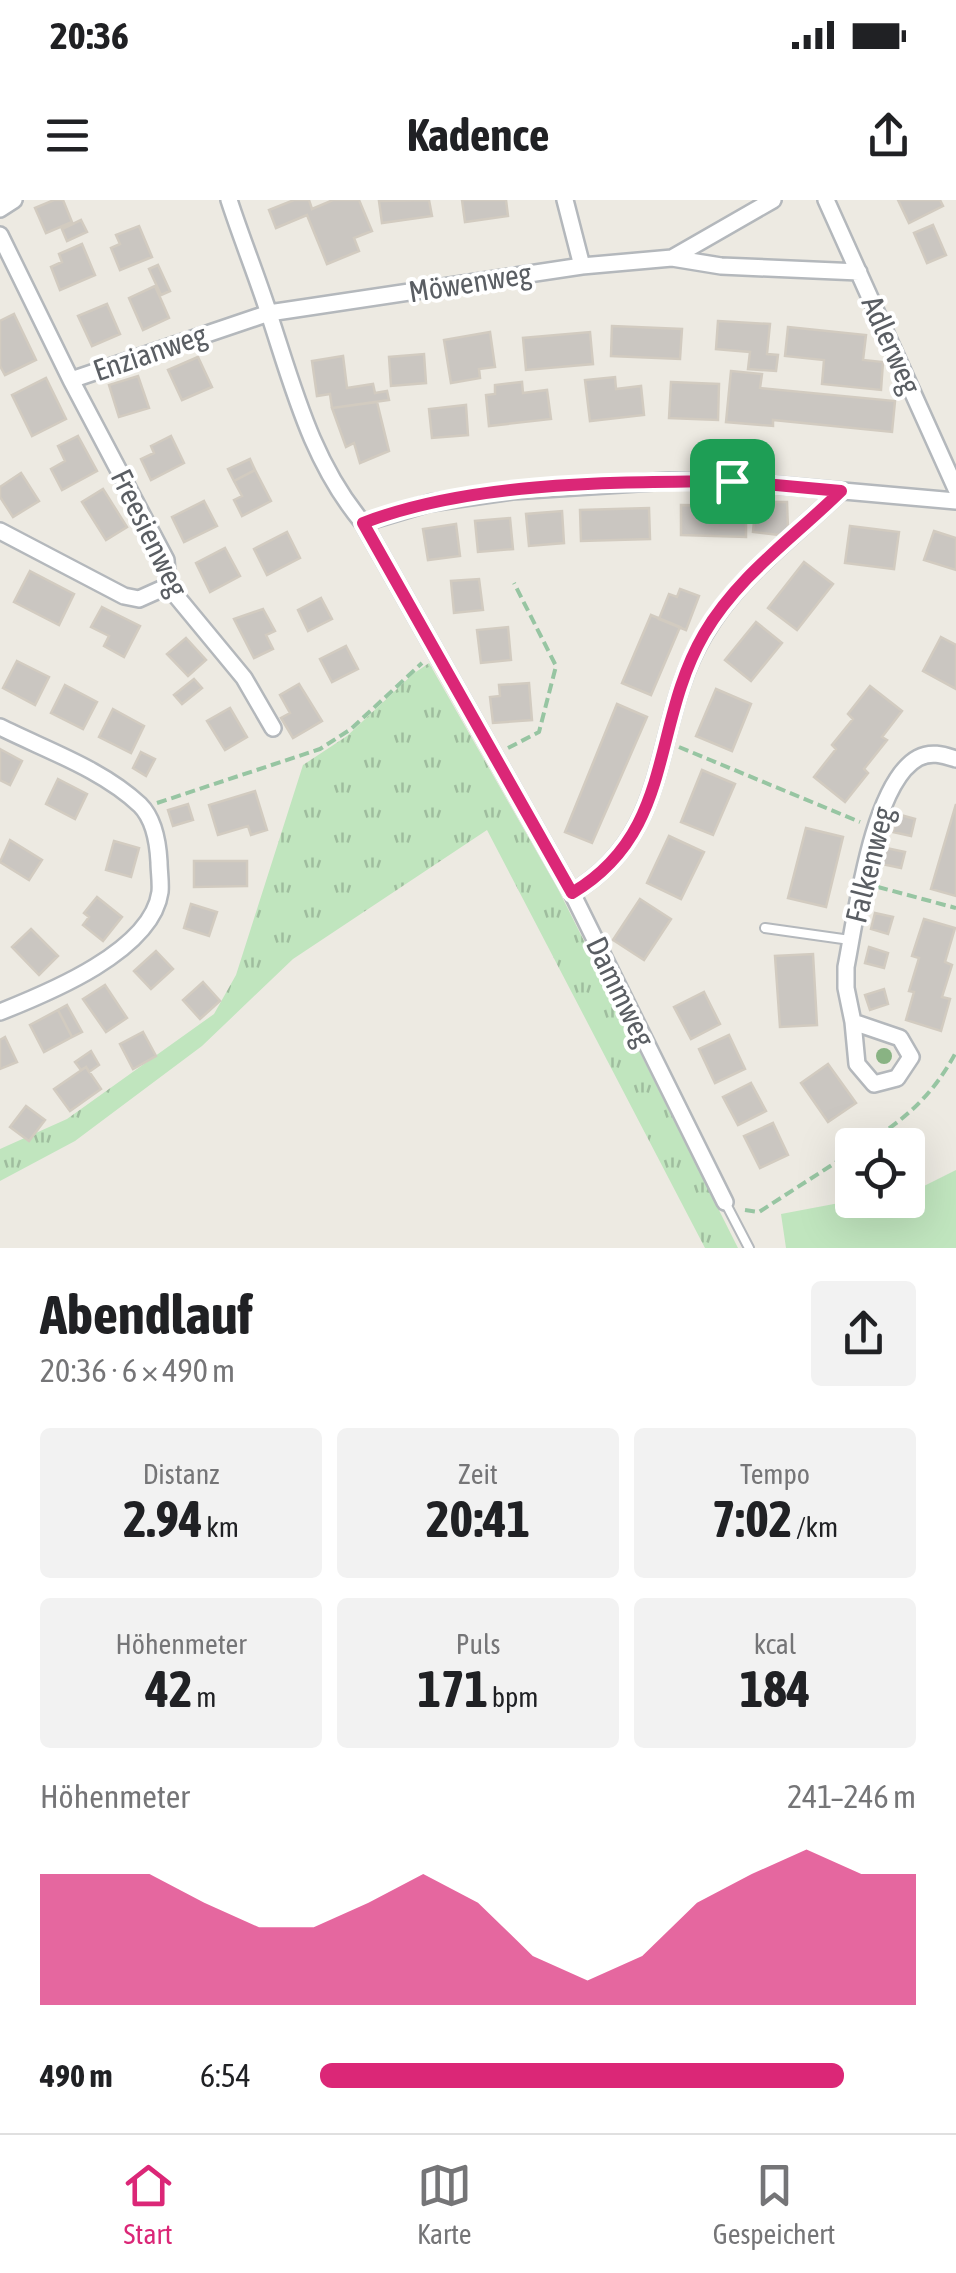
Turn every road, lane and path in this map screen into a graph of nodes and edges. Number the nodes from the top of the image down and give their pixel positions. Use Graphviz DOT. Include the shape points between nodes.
graph roads {
  1 [pos="14,200"];
  2 [pos="229,200"];
  3 [pos="565,200"];
  4 [pos="772,200"];
  5 [pos="826,200"];
  6 [pos="0,209"];
  7 [pos="0,234"];
  8 [pos="672,258"];
  9 [pos="582,266"];
  10 [pos="859,272"];
  11 [pos="269,313"];
  12 [pos="71,380"];
  13 [pos="956,490"];
  14 [pos="841,491"];
  15 [pos="956,501"];
  16 [pos="363,523"];
  17 [pos="0,531"];
  18 [pos="514,583"];
  19 [pos="168,586"];
  20 [pos="437,655"];
  21 [pos="0,726"];
  22 [pos="273,728"];
  23 [pos="666,741"];
  24 [pos="494,756"];
  25 [pos="956,759"];
  26 [pos="143,808"];
  27 [pos="875,829"];
  28 [pos="862,883"];
  29 [pos="572,893"];
  30 [pos="956,908"];
  31 [pos="765,928"];
  32 [pos="852,940"];
  33 [pos="0,1012"];
  34 [pos="854,1022"];
  35 [pos="956,1052"];
  36 [pos="891,1128"];
  37 [pos="835,1163"];
  38 [pos="725,1202"];
  39 [pos="748,1248"];
  1 -- 6 [label="street"];
  2 -- 11 [label="street, Dammweg"];
  3 -- 9 [label="street"];
  4 -- 8 [label="street, Möwenweg"];
  5 -- 10 [label="street, Adlerweg"];
  7 -- 12 [label="street, Enzianweg"];
  8 -- 9 [label="street, Möwenweg"];
  8 -- 10 [label="street, Möwenweg"];
  9 -- 11 [label="street, Möwenweg"];
  10 -- 13 [label="street, Adlerweg"];
  11 -- 12 [label="street, Enzianweg"];
  11 -- 16 [label="street, Dammweg" via="317,453"];
  12 -- 19 [label="street, Freesienweg" via="166,560"];
  14 -- 15 [label="street"];
  14 -- 16 [label="street" via="732,481 512,491 430,502"];
  14 -- 23 [label="street" via="718,610 687,670"];
  16 -- 20 [label="street, Dammweg"];
  17 -- 19 [label="street" via="124,596 139,599"];
  18 -- 24 [label="path" via="556,666 539,732"];
  19 -- 22 [label="street, Freesienweg" via="244,678"];
  20 -- 24 [label="street, Dammweg"];
  20 -- 26 [label="path" via="320,749"];
  21 -- 26 [label="street" via="106,780"];
  23 -- 27 [label="path"];
  23 -- 29 [label="street" via="636,832 599,877"];
  24 -- 29 [label="street, Dammweg"];
  25 -- 27 [label="street, Falkenweg" via="928,754 906,767"];
  26 -- 33 [label="street" via="158,840 160,895 146,922 105,959"];
  27 -- 28 [label="street, Falkenweg"];
  28 -- 30 [label="path"];
  28 -- 32 [label="street, Falkenweg"];
  29 -- 38 [label="street, Dammweg"];
  31 -- 32 [label="lane"];
  32 -- 34 [label="street, Falkenweg" via="846,988"];
  34 -- 34 [label="street, Falkenweg" via="857,1064 874,1084 897,1078 911,1057 900,1038"];
  35 -- 36 [label="path" via="941,1080"];
  37 -- 38 [label="path" via="759,1212"];
  38 -- 39 [label="lane, Dammweg"];
}
